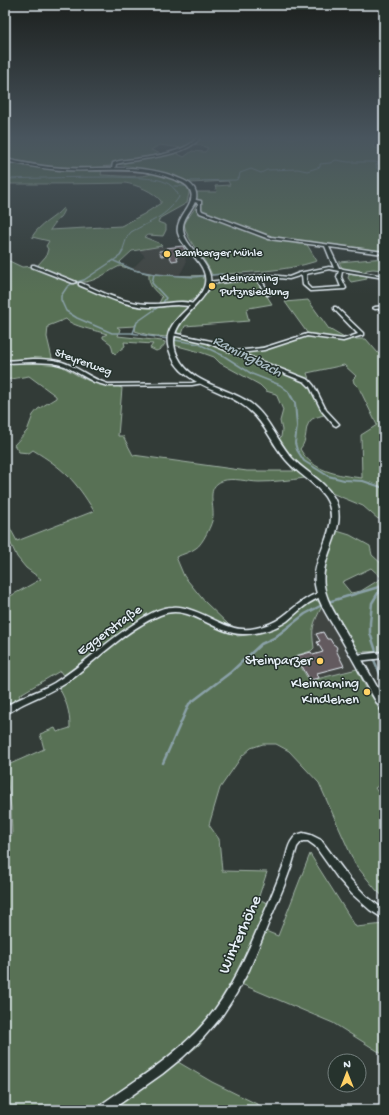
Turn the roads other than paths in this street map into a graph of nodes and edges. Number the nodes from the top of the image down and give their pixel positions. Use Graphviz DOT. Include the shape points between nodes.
graph roads {
  1 [pos="191,190"];
  2 [pos="192,200"];
  3 [pos="326,245"];
  4 [pos="384,252"];
  5 [pos="33,266"];
  6 [pos="339,269"];
  7 [pos="304,273"];
  8 [pos="258,277"];
  9 [pos="384,277"];
  10 [pos="208,278"];
  11 [pos="74,282"];
  12 [pos="80,284"];
  13 [pos="268,294"];
  14 [pos="193,305"];
  15 [pos="384,306"];
  16 [pos="335,308"];
  17 [pos="375,308"];
  18 [pos="171,335"];
  19 [pos="234,352"];
  20 [pos="5,362"];
  21 [pos="201,382"];
  22 [pos="336,424"];
  23 [pos="322,595"];
  24 [pos="384,655"];
  25 [pos="356,658"];
  26 [pos="384,706"];
  27 [pos="5,711"];
  28 [pos="384,915"];
  29 [pos="103,1110"];
  1 -- 2 [label="main road"];
  2 -- 3 [label="street" via="200,202 201,212 262,236"];
  2 -- 10 [label="main road" via="190,209 180,221 180,231 202,262"];
  3 -- 4 [label="street"];
  3 -- 6 [label="street"];
  5 -- 11 [label="street"];
  6 -- 7 [label="street"];
  6 -- 7 [label="street" via="339,277 344,288 310,290 305,285"];
  6 -- 9 [label="street"];
  7 -- 8 [label="street" via="289,278"];
  8 -- 10 [label="street" via="228,282"];
  8 -- 13 [label="street"];
  10 -- 14 [label="main road" via="204,293"];
  12 -- 14 [label="street" via="130,304"];
  14 -- 18 [label="main road" via="176,322"];
  15 -- 17 [label="street"];
  16 -- 19 [label="street" via="361,334 343,340 307,335 264,349"];
  18 -- 19 [label="street" via="199,338"];
  18 -- 21 [label="main road" via="171,345 181,368"];
  19 -- 22 [label="street" via="307,381 324,411"];
  20 -- 21 [label="street, Steyrerweg" via="50,361 108,385"];
  21 -- 23 [label="main road" via="234,396 254,410 265,421 288,458 331,499 336,511 336,523 320,566 319,582"];
  23 -- 25 [label="main road"];
  23 -- 27 [label="street, Eggerstraße" via="306,601 274,624 252,631 230,631 184,610 163,611 140,623 56,685"];
  24 -- 25 [label="street"];
  25 -- 26 [label="main road"];
  28 -- 29 [label="street, Winterhöhe" via="364,901 348,885 318,843 311,838 299,839 294,844 251,955 225,1002 191,1044"];
}
